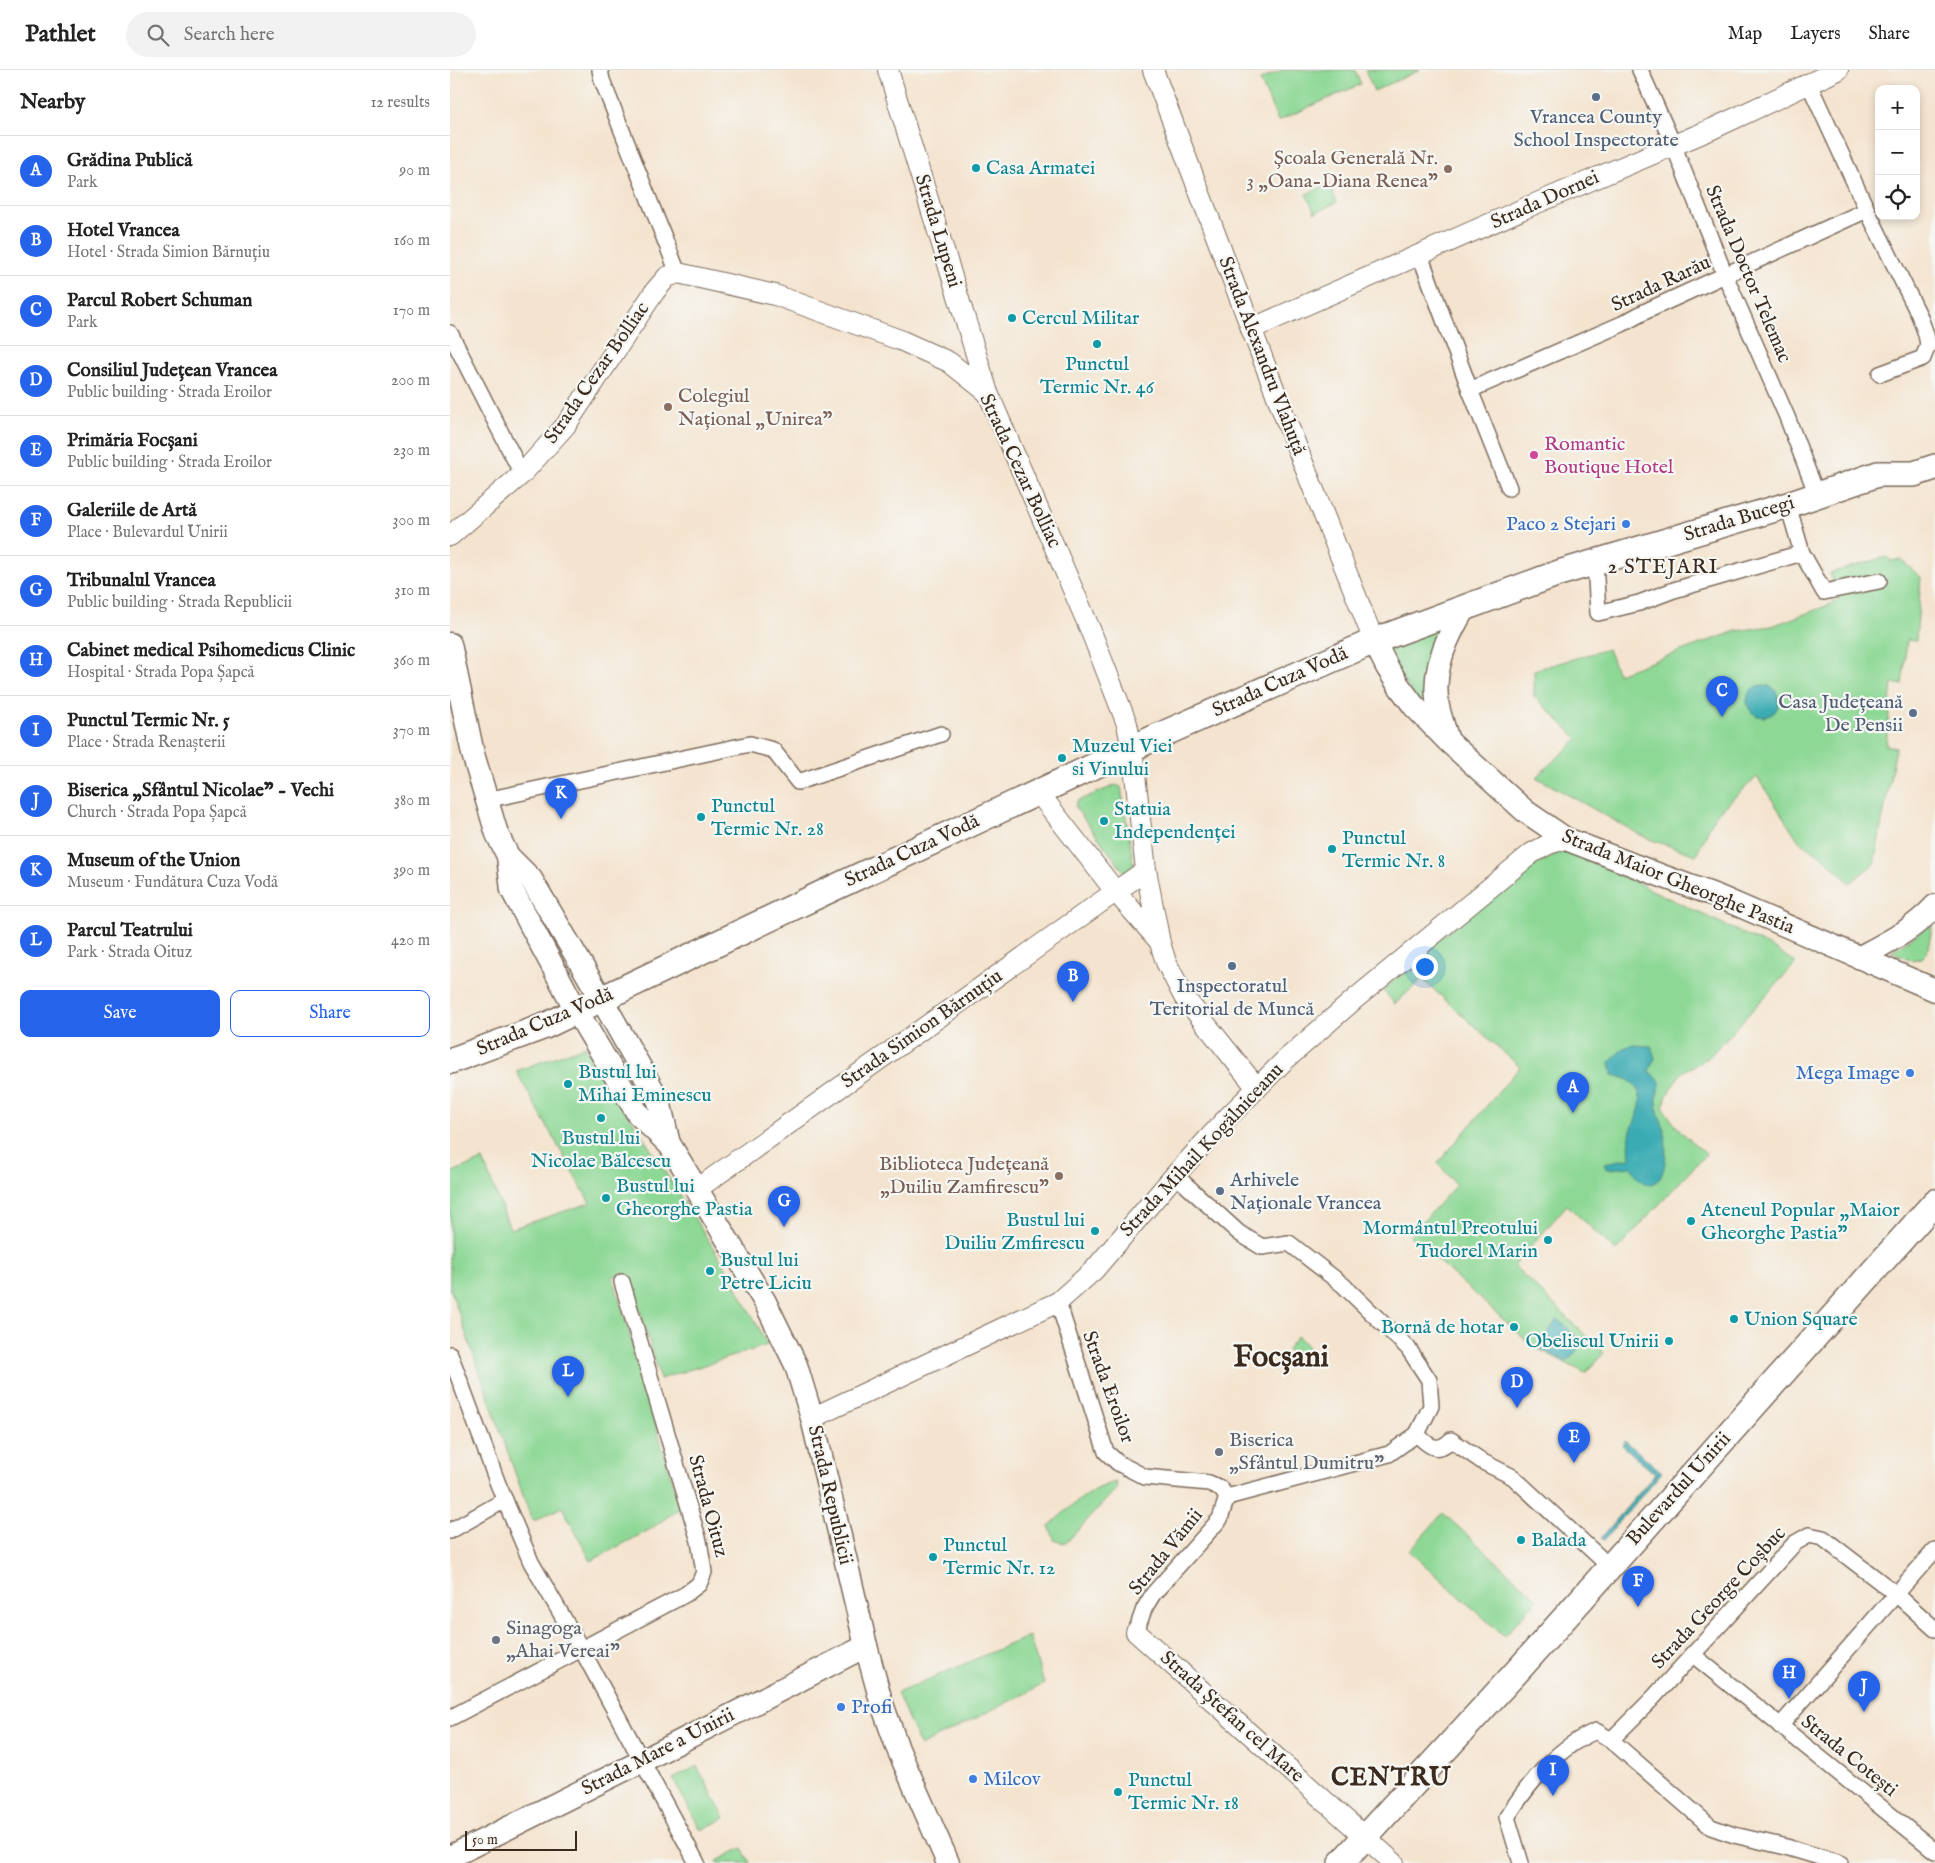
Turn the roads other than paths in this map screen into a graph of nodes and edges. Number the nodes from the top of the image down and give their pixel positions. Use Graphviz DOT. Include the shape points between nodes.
graph roads {
  1 [pos="600,70"];
  2 [pos="888,70"];
  3 [pos="1153,70"];
  4 [pos="1640,70"];
  5 [pos="1838,70"];
  6 [pos="1810,84"];
  7 [pos="1673,144"];
  8 [pos="1867,210"];
  9 [pos="1420,255"];
  10 [pos="678,272"];
  11 [pos="1725,275"];
  12 [pos="1252,329"];
  13 [pos="450,333"];
  14 [pos="1880,374"];
  15 [pos="1470,390"];
  16 [pos="988,393"];
  17 [pos="522,474"];
  18 [pos="1928,474"];
  19 [pos="1509,488"];
  20 [pos="1817,495"];
  21 [pos="1788,504"];
  22 [pos="450,536"];
  23 [pos="1802,553"];
  24 [pos="1595,562"];
  25 [pos="1879,581"];
  26 [pos="1465,607"];
  27 [pos="1374,641"];
  28 [pos="450,644"];
  29 [pos="941,734"];
  30 [pos="1448,741"];
  31 [pos="1132,749"];
  32 [pos="1038,792"];
  33 [pos="486,800"];
  34 [pos="1566,839"];
  35 [pos="508,856"];
  36 [pos="1146,870"];
  37 [pos="1115,891"];
  38 [pos="1935,906"];
  39 [pos="1160,943"];
  40 [pos="1860,957"];
  41 [pos="1934,985"];
  42 [pos="601,998"];
  43 [pos="576,1010"];
  44 [pos="450,1061"];
  45 [pos="1257,1088"];
  46 [pos="670,1145"];
  47 [pos="1175,1175"];
  48 [pos="697,1189"];
  49 [pos="1935,1202"];
  50 [pos="622,1282"];
  51 [pos="1058,1302"];
  52 [pos="450,1354"];
  53 [pos="812,1418"];
  54 [pos="1417,1434"];
  55 [pos="1227,1497"];
  56 [pos="505,1500"];
  57 [pos="450,1531"];
  58 [pos="1935,1550"];
  59 [pos="1610,1567"];
  60 [pos="1896,1594"];
  61 [pos="1935,1629"];
  62 [pos="1136,1632"];
  63 [pos="866,1646"];
  64 [pos="582,1650"];
  65 [pos="1692,1654"];
  66 [pos="450,1718"];
  67 [pos="1780,1726"];
  68 [pos="1611,1740"];
  69 [pos="642,1761"];
  70 [pos="1365,1836"];
  71 [pos="1935,1851"];
  72 [pos="450,1857"];
  73 [pos="697,1863"];
  74 [pos="948,1863"];
  75 [pos="1341,1863"];
  76 [pos="1394,1863"];
  77 [pos="1521,1863"];
  78 [pos="1840,1863"];
  1 -- 10 [label="street"];
  2 -- 16 [label="street, Strada Lupeni"];
  3 -- 12 [label="street, Strada Alexandru Vlahuță"];
  4 -- 7 [label="street, Strada Doctor Telemac"];
  5 -- 6 [label="street, Strada Dornei"];
  6 -- 7 [label="street, Strada Dornei"];
  6 -- 8 [label="street"];
  7 -- 9 [label="street, Strada Dornei"];
  7 -- 11 [label="street, Strada Doctor Telemac"];
  8 -- 11 [label="street, Strada Rarău"];
  8 -- 14 [label="street" via="1919,315 1928,345 1923,358"];
  9 -- 12 [label="street, Strada Dornei"];
  9 -- 15 [label="street"];
  10 -- 16 [label="street, Strada Cezar Bolliac" via="775,295 900,340 950,362"];
  10 -- 17 [label="street, Strada Cezar Bolliac" via="667,277 655,291 566,425"];
  11 -- 15 [label="street, Strada Rarău"];
  11 -- 20 [label="street, Strada Doctor Telemac"];
  12 -- 27 [label="street, Strada Alexandru Vlahuță"];
  13 -- 17 [label="street"];
  15 -- 19 [label="street"];
  16 -- 31 [label="street, Strada Cezar Bolliac" via="1090,629 1127,724"];
  17 -- 22 [label="street, Strada Cezar Bolliac"];
  18 -- 20 [label="main road, Strada Bucegi" via="1878,474"];
  20 -- 21 [label="main road, Strada Bucegi"];
  21 -- 23 [label="street"];
  21 -- 24 [label="main road, Strada Bucegi"];
  23 -- 24 [label="street" via="1598,613"];
  23 -- 25 [label="street" via="1824,592"];
  24 -- 26 [label="main road, Strada Bucegi"];
  26 -- 27 [label="main road, Strada Bucegi"];
  26 -- 30 [label="main road" via="1448,636 1437,678 1437,701"];
  27 -- 30 [label="main road, Strada Maior Gheorghe Pastia" via="1399,686"];
  27 -- 31 [label="main road, Strada Cuza Vodă"];
  28 -- 33 [label="main road, Strada Republicii"];
  29 -- 33 [label="street" via="798,782 773,750 750,744"];
  30 -- 34 [label="main road, Strada Maior Gheorghe Pastia" via="1525,811"];
  31 -- 32 [label="main road, Strada Cuza Vodă"];
  31 -- 36 [label="street, Strada Cezar Bolliac"];
  32 -- 37 [label="street"];
  32 -- 42 [label="main road, Strada Cuza Vodă"];
  33 -- 35 [label="main road, Strada Republicii"];
  34 -- 40 [label="main road, Strada Maior Gheorghe Pastia" via="1717,896"];
  34 -- 45 [label="street, Strada Mihail Kogălniceanu" via="1532,853 1356,998"];
  35 -- 42 [label="main road, Strada Republicii" via="531,879"];
  35 -- 43 [label="main road, Strada Republicii" via="512,890"];
  36 -- 37 [label="street, Strada Simion Bărnuțiu"];
  36 -- 39 [label="street, Strada Cezar Bolliac"];
  37 -- 39 [label="street"];
  37 -- 48 [label="street, Strada Simion Bărnuțiu"];
  38 -- 40 [label="main road" via="1920,922"];
  39 -- 45 [label="street" via="1184,998"];
  40 -- 41 [label="main road, Strada Maior Gheorghe Pastia"];
  42 -- 43 [label="main road, Strada Cuza Vodă"];
  42 -- 46 [label="main road, Strada Republicii" via="659,1101"];
  43 -- 44 [label="main road, Strada Cuza Vodă" via="545,1026"];
  43 -- 46 [label="main road, Strada Republicii" via="638,1114"];
  45 -- 47 [label="street, Strada Mihail Kogălniceanu"];
  46 -- 48 [label="main road, Strada Republicii"];
  47 -- 51 [label="street, Strada Mihail Kogălniceanu" via="1094,1270"];
  47 -- 54 [label="street" via="1239,1233 1262,1247 1289,1243 1343,1285 1408,1348 1429,1380 1431,1406"];
  48 -- 53 [label="main road, Strada Republicii" via="780,1331 796,1365"];
  49 -- 59 [label="main road, Bulevardul Unirii"];
  50 -- 64 [label="street, Strada Oituz" via="699,1541 704,1572 699,1584 686,1594"];
  51 -- 53 [label="street, Strada Mihail Kogălniceanu"];
  51 -- 55 [label="street, Strada Eroilor" via="1106,1452 1118,1463 1144,1477 1209,1483 1220,1488"];
  52 -- 56 [label="street"];
  53 -- 63 [label="main road, Strada Republicii"];
  54 -- 55 [label="street" via="1389,1454"];
  54 -- 59 [label="street" via="1437,1448 1451,1440 1513,1477"];
  55 -- 62 [label="street, Strada Vămii" via="1220,1519 1153,1594"];
  56 -- 57 [label="street"];
  56 -- 64 [label="street" via="531,1562"];
  58 -- 60 [label="street"];
  59 -- 70 [label="main road, Bulevardul Unirii"];
  60 -- 61 [label="street, Strada George Coșbuc"];
  60 -- 65 [label="street, Strada George Coșbuc" via="1822,1538 1809,1535 1796,1543"];
  60 -- 67 [label="street"];
  62 -- 70 [label="street, Strada Ștefan cel Mare"];
  63 -- 69 [label="main road, Strada Mare a Unirii"];
  63 -- 74 [label="main road, Strada Republicii" via="898,1750"];
  64 -- 66 [label="street, Strada Oituz"];
  64 -- 69 [label="street"];
  65 -- 67 [label="street, Strada Cotești"];
  65 -- 68 [label="street, Strada George Coșbuc"];
  67 -- 71 [label="street, Strada Cotești"];
  68 -- 77 [label="street" via="1596,1731 1578,1739 1551,1762 1521,1796 1507,1817"];
  68 -- 78 [label="street" via="1711,1827"];
  69 -- 72 [label="main road, Strada Mare a Unirii"];
  69 -- 73 [label="street"];
  70 -- 75 [label="main road, Bulevardul Unirii"];
  70 -- 76 [label="street, Strada Ștefan cel Mare"];
}
